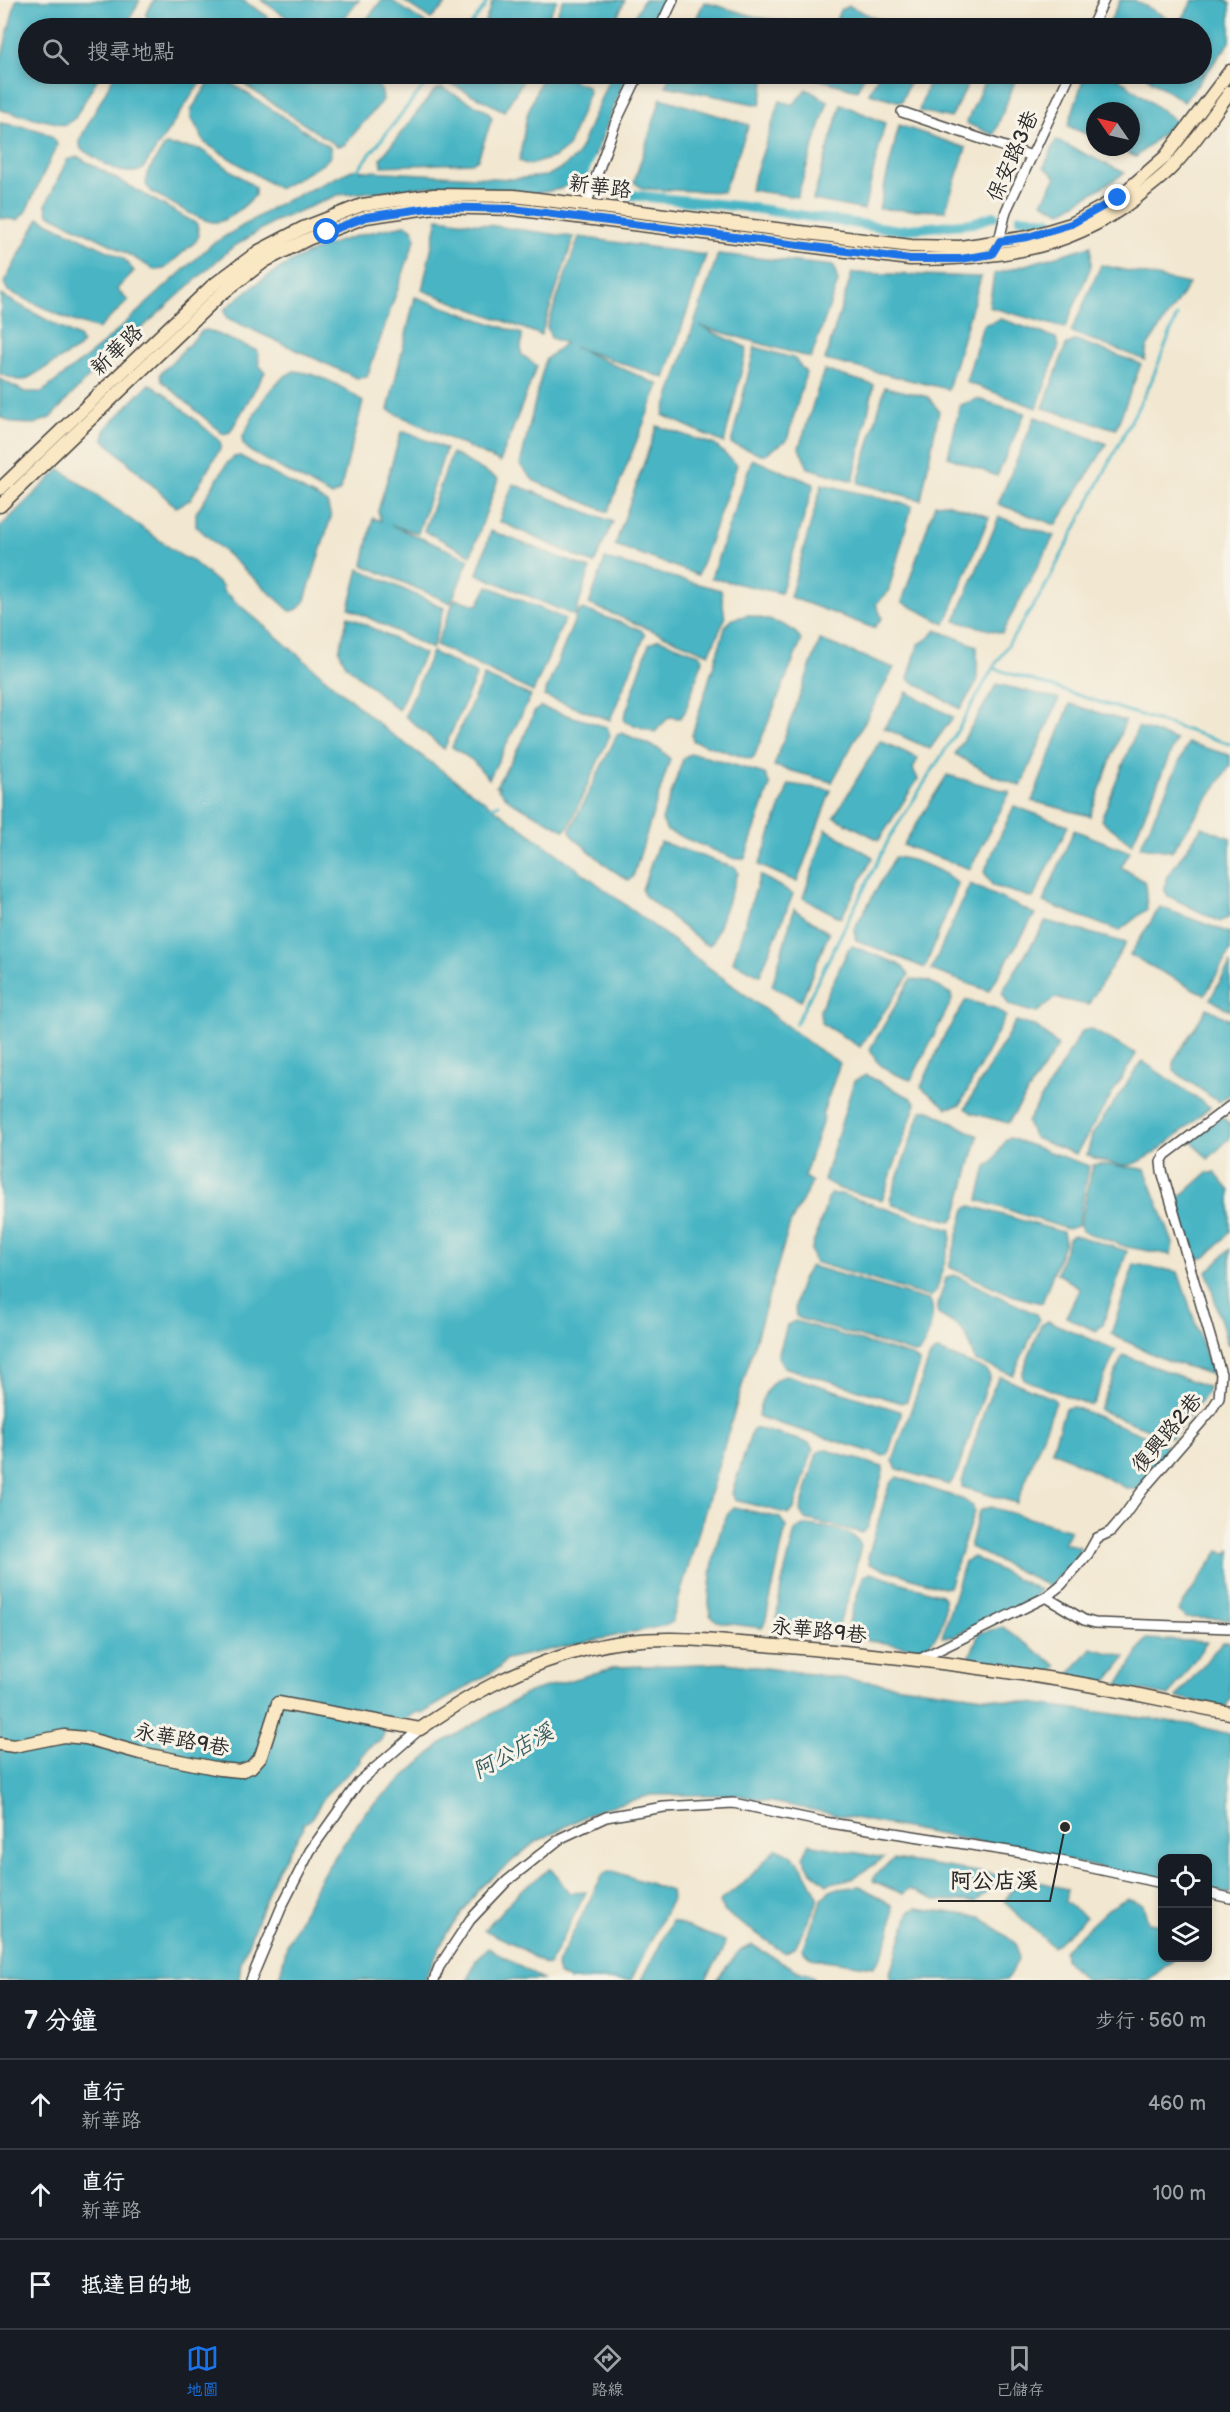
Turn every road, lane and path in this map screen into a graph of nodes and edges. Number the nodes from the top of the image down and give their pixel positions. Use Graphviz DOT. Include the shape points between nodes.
graph roads {
  1 [pos="674,0"];
  2 [pos="1104,0"];
  3 [pos="665,18"];
  4 [pos="1096,18"];
  5 [pos="1230,71"];
  6 [pos="634,84"];
  7 [pos="1065,84"];
  8 [pos="1230,92"];
  9 [pos="902,112"];
  10 [pos="1032,156"];
  11 [pos="586,205"];
  12 [pos="1000,241"];
  13 [pos="992,254"];
  14 [pos="0,489"];
  15 [pos="0,506"];
  16 [pos="1230,1106"];
  17 [pos="1046,1597"];
  18 [pos="1230,1629"];
  19 [pos="917,1660"];
  20 [pos="1230,1713"];
  21 [pos="420,1729"];
  22 [pos="0,1744"];
  23 [pos="1158,1882"];
  24 [pos="1212,1894"];
  25 [pos="1230,1898"];
  26 [pos="251,1980"];
  27 [pos="434,1980"];
  1 -- 3 [label="street"];
  2 -- 4 [label="street"];
  5 -- 12 [label="street, 新華路" via="1166,157 1118,198 1071,224"];
  6 -- 11 [label="street" via="615,124"];
  7 -- 10 [label="street, 保安路3巷"];
  8 -- 13 [label="street, 新華路" via="1174,165 1125,208 1075,236 1030,249"];
  9 -- 10 [label="street"];
  10 -- 12 [label="street, 保安路3巷" via="1006,211"];
  11 -- 12 [label="street, 新華路" via="911,246 960,247"];
  11 -- 14 [label="street, 新華路" via="514,196 434,195 363,205 303,228 259,250 212,286"];
  12 -- 13 [label="street, 保安路3巷"];
  13 -- 15 [label="street, 新華路" via="961,259 910,259 513,209 435,207 366,217 265,261 220,296"];
  16 -- 17 [label="street, 復興路2巷" via="1161,1162 1221,1374 1219,1398 1124,1517 1110,1532 1097,1538 1088,1554"];
  17 -- 18 [label="street" via="1095,1623"];
  17 -- 19 [label="street, 復興路2巷"];
  19 -- 20 [label="street, 永華路9巷" via="1049,1678"];
  19 -- 21 [label="street, 永華路9巷" via="668,1638 593,1647 495,1682"];
  21 -- 22 [label="street, 永華路9巷" via="278,1703 261,1756 251,1767 240,1771 140,1753 86,1738 64,1736 14,1746"];
  21 -- 26 [label="street, 永華路9巷" via="359,1782 310,1851"];
  23 -- 27 [label="street" via="1028,1854 824,1822 733,1803 664,1807 606,1817 561,1838 507,1881 470,1920"];
  24 -- 25 [label="street"];
}
